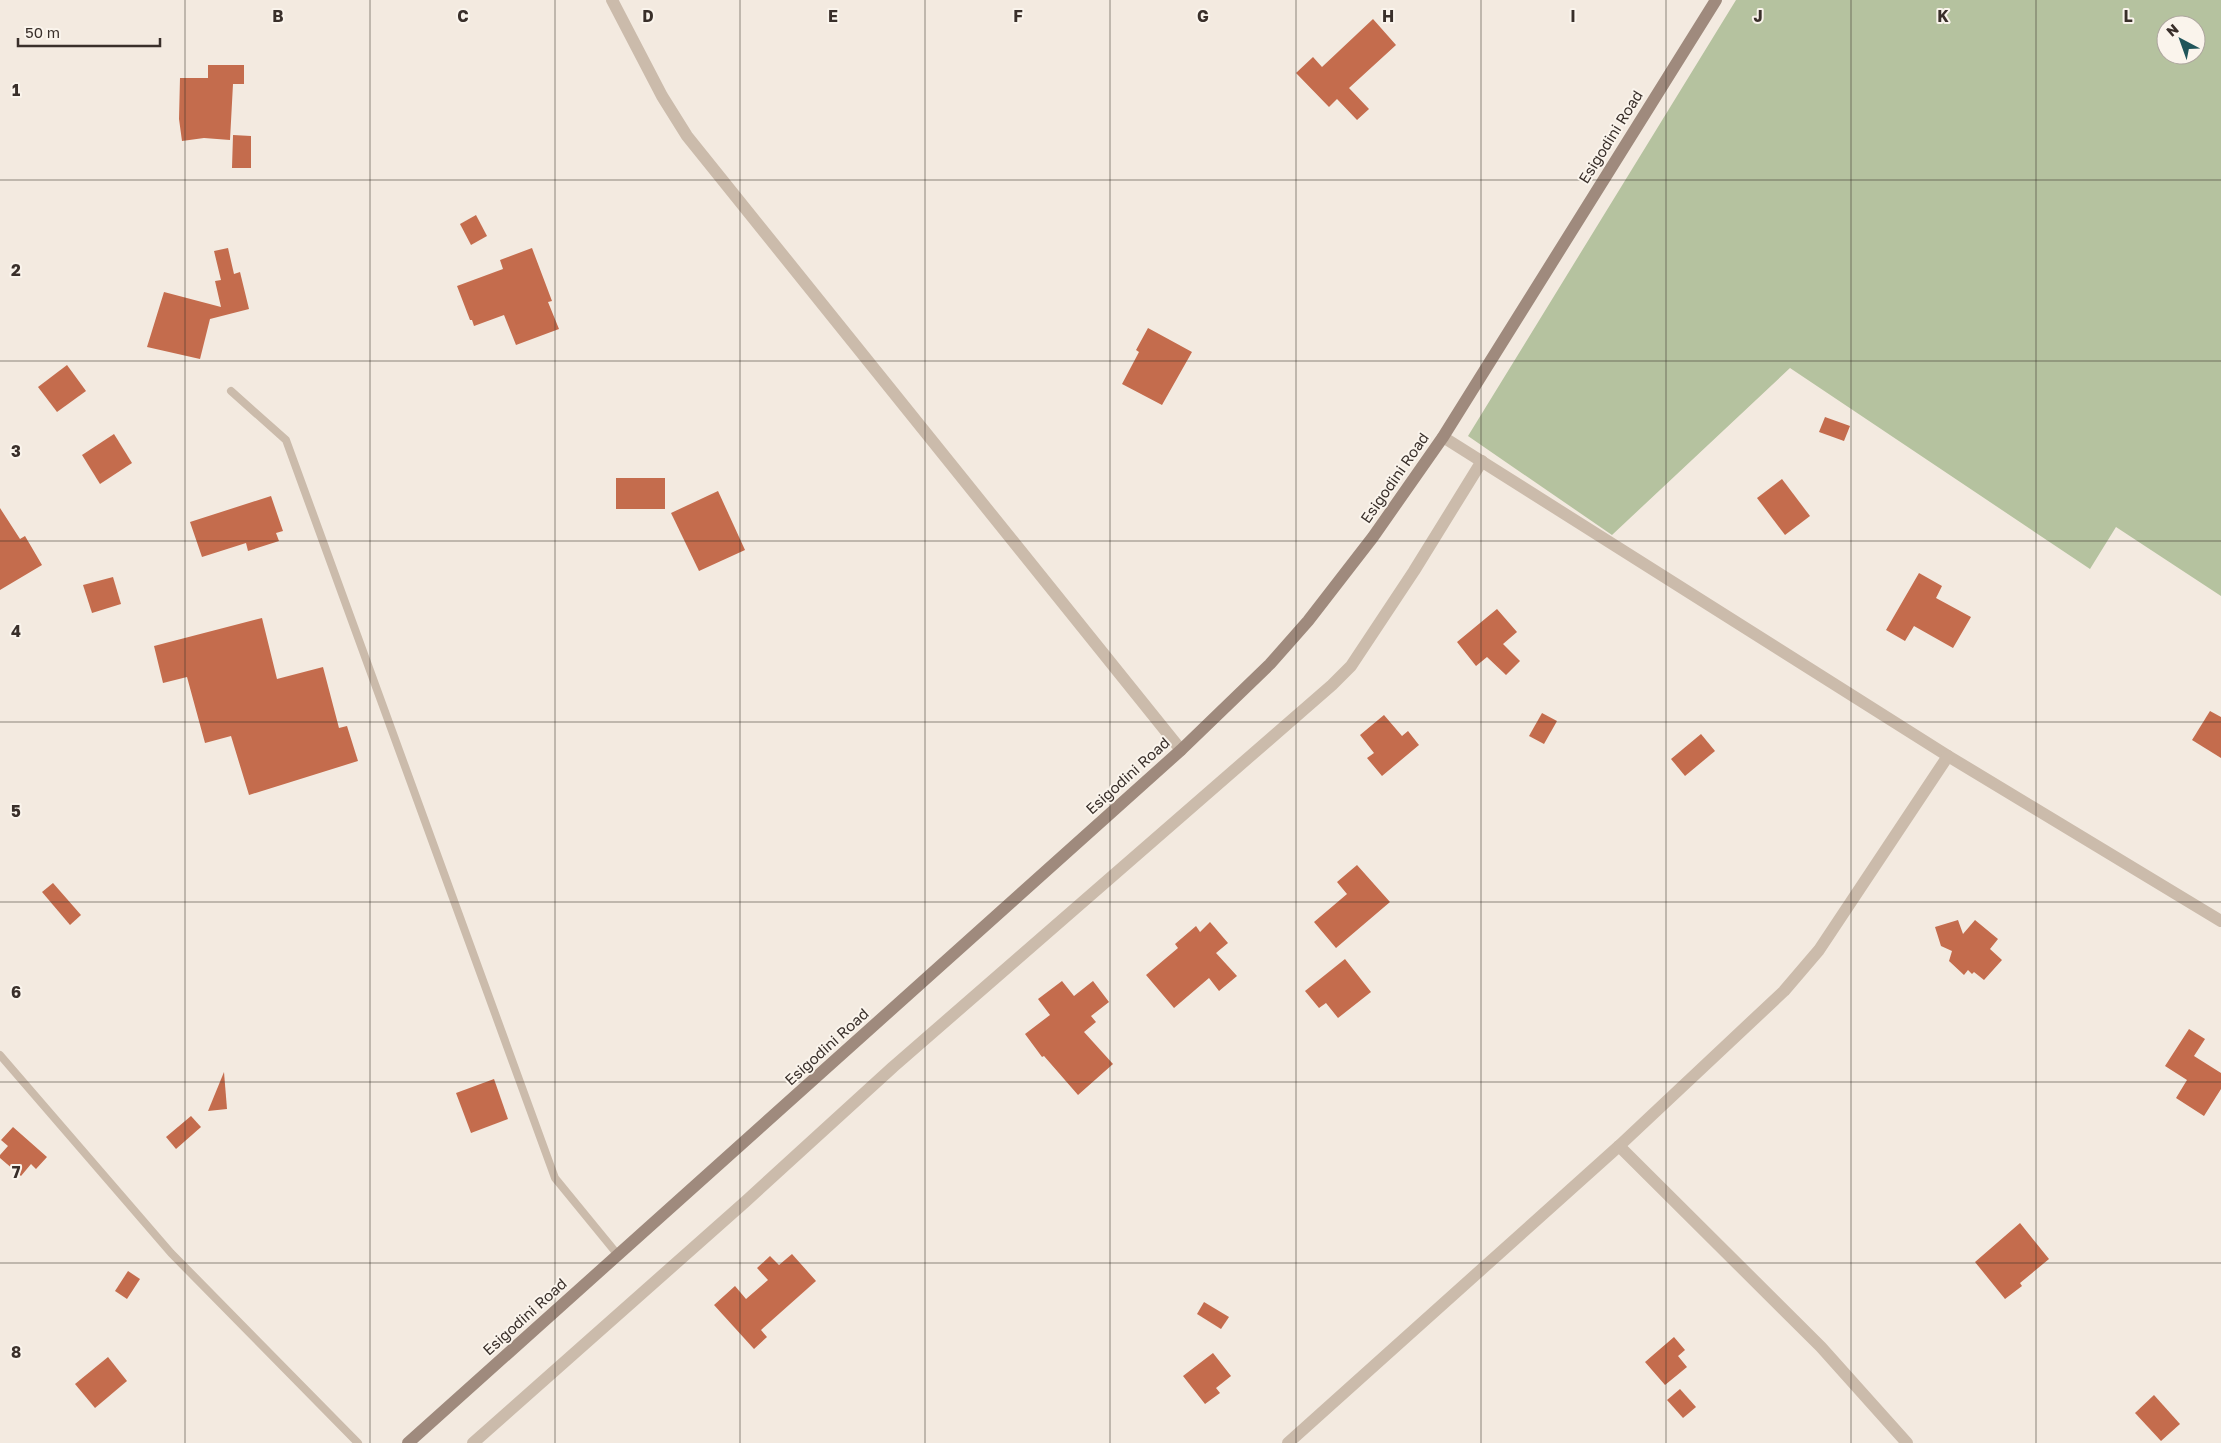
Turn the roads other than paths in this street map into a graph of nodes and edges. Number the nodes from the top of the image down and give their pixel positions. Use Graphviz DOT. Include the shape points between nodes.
graph roads {
  1 [pos="612,0"];
  2 [pos="1716,0"];
  3 [pos="231,391"];
  4 [pos="1443,437"];
  5 [pos="1482,462"];
  6 [pos="1181,750"];
  7 [pos="1948,756"];
  8 [pos="2221,921"];
  9 [pos="0,1055"];
  10 [pos="1619,1146"];
  11 [pos="618,1255"];
  12 [pos="358,1443"];
  13 [pos="408,1443"];
  14 [pos="473,1443"];
  15 [pos="1288,1443"];
  16 [pos="1907,1443"];
  1 -- 6 [label="street" via="662,96 687,136"];
  2 -- 4 [label="main road, Esigodini Road"];
  3 -- 11 [label="lane" via="286,440 555,1178"];
  4 -- 5 [label="street"];
  4 -- 6 [label="main road, Esigodini Road" via="1373,537 1308,621 1270,664"];
  5 -- 7 [label="street"];
  5 -- 14 [label="street" via="1372,634 1332,685 893,1067"];
  6 -- 11 [label="main road, Esigodini Road"];
  7 -- 8 [label="street"];
  7 -- 10 [label="street" via="1801,973"];
  9 -- 12 [label="lane" via="172,1253"];
  10 -- 15 [label="street"];
  10 -- 16 [label="street" via="1807,1333"];
  11 -- 13 [label="main road, Esigodini Road"];
}
